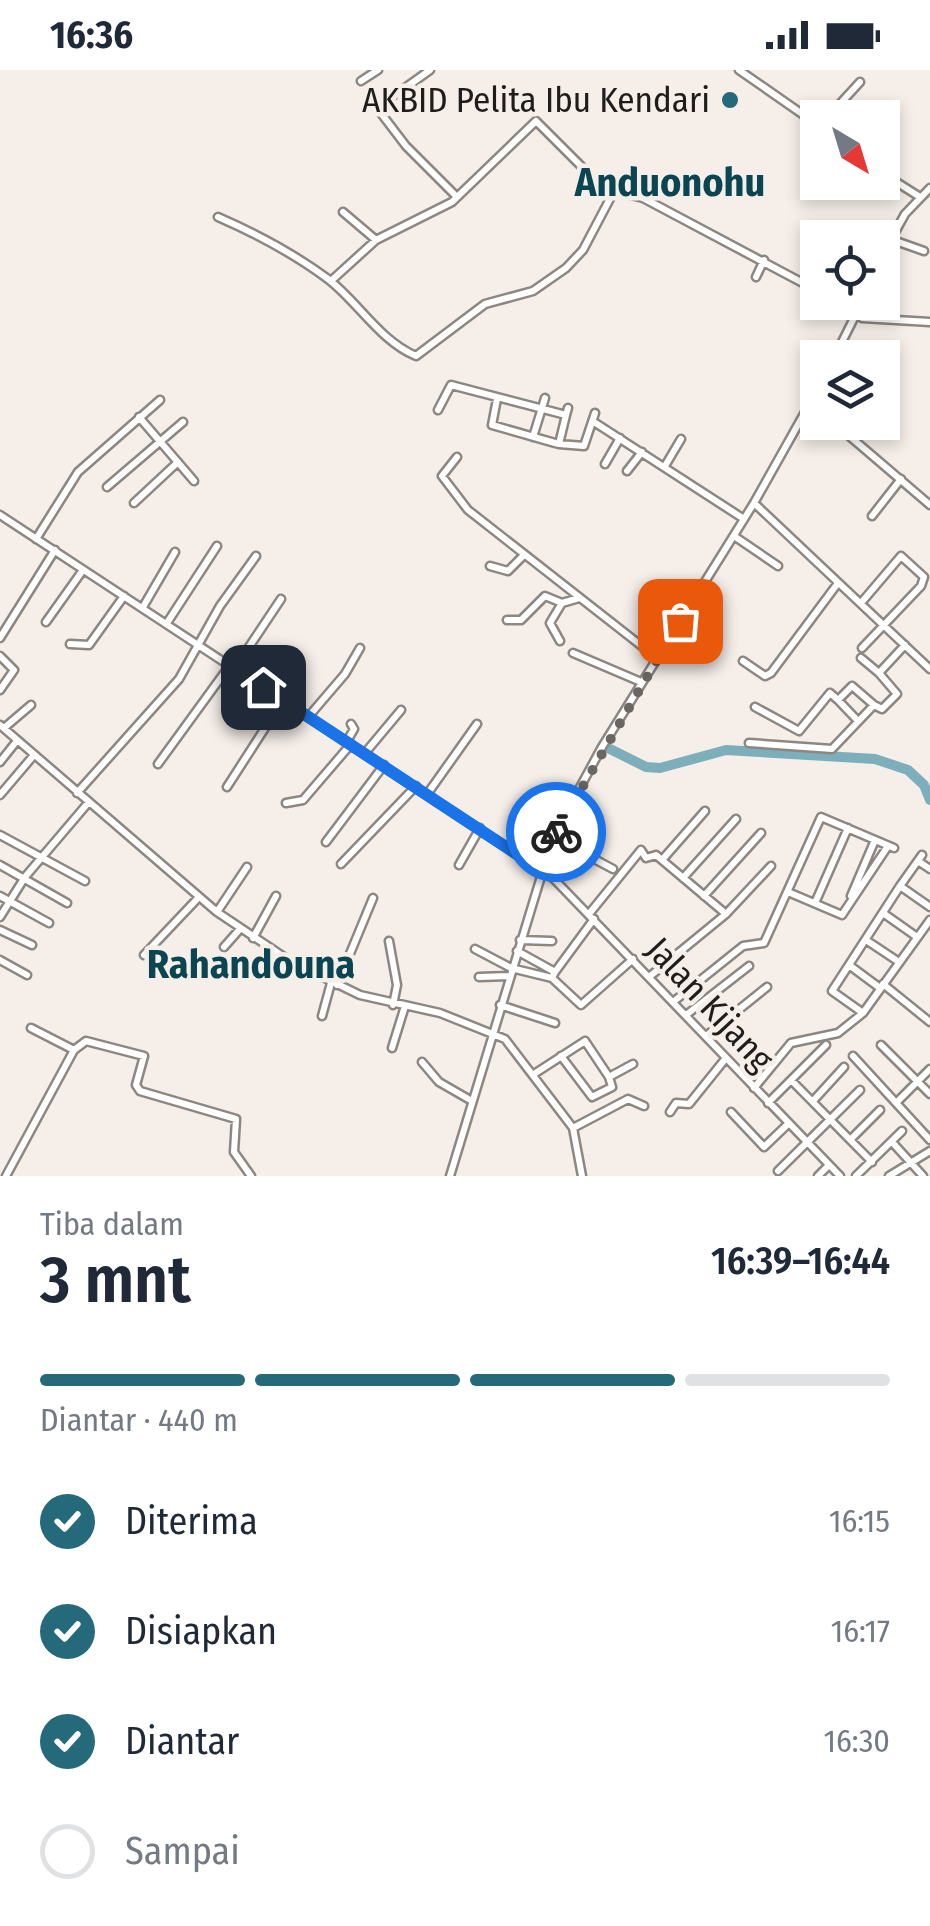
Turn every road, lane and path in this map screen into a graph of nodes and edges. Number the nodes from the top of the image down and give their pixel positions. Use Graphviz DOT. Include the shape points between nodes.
graph roads {
  1 [pos="378,70"];
  2 [pos="430,70"];
  3 [pos="739,70"];
  4 [pos="361,81"];
  5 [pos="860,82"];
  6 [pos="844,100"];
  7 [pos="800,112"];
  8 [pos="900,184"];
  9 [pos="930,188"];
  10 [pos="613,193"];
  11 [pos="457,197"];
  12 [pos="920,197"];
  13 [pos="343,212"];
  14 [pos="218,217"];
  15 [pos="900,222"];
  16 [pos="376,240"];
  17 [pos="900,242"];
  18 [pos="924,250"];
  19 [pos="764,260"];
  20 [pos="756,278"];
  21 [pos="332,280"];
  22 [pos="800,281"];
  23 [pos="900,320"];
  24 [pos="930,322"];
  25 [pos="546,398"];
  26 [pos="498,399"];
  27 [pos="160,400"];
  28 [pos="438,410"];
  29 [pos="542,410"];
  30 [pos="139,417"];
  31 [pos="800,421"];
  32 [pos="183,422"];
  33 [pos="533,437"];
  34 [pos="620,438"];
  35 [pos="682,439"];
  36 [pos="854,440"];
  37 [pos="160,442"];
  38 [pos="559,444"];
  39 [pos="642,452"];
  40 [pos="457,458"];
  41 [pos="178,462"];
  42 [pos="606,464"];
  43 [pos="665,466"];
  44 [pos="628,471"];
  45 [pos="902,480"];
  46 [pos="194,481"];
  47 [pos="107,487"];
  48 [pos="134,503"];
  49 [pos="754,503"];
  50 [pos="930,504"];
  51 [pos="0,515"];
  52 [pos="872,516"];
  53 [pos="744,519"];
  54 [pos="734,536"];
  55 [pos="36,538"];
  56 [pos="217,546"];
  57 [pos="55,550"];
  58 [pos="175,552"];
  59 [pos="524,555"];
  60 [pos="256,556"];
  61 [pos="490,566"];
  62 [pos="778,566"];
  63 [pos="82,570"];
  64 [pos="838,583"];
  65 [pos="124,596"];
  66 [pos="581,598"];
  67 [pos="281,599"];
  68 [pos="562,603"];
  69 [pos="860,603"];
  70 [pos="144,607"];
  71 [pos="507,620"];
  72 [pos="46,622"];
  73 [pos="167,624"];
  74 [pos="883,625"];
  75 [pos="1,635"];
  76 [pos="560,641"];
  77 [pos="70,644"];
  78 [pos="198,645"];
  79 [pos="904,645"];
  80 [pos="360,648"];
  81 [pos="862,648"];
  82 [pos="573,652"];
  83 [pos="0,656"];
  84 [pos="657,658"];
  85 [pos="861,658"];
  86 [pos="743,661"];
  87 [pos="233,667"];
  88 [pos="930,669"];
  89 [pos="878,673"];
  90 [pos="641,682"];
  91 [pos="0,690"];
  92 [pos="283,700"];
  93 [pos="838,700"];
  94 [pos="874,704"];
  95 [pos="31,706"];
  96 [pos="754,707"];
  97 [pos="401,710"];
  98 [pos="309,716"];
  99 [pos="858,721"];
  100 [pos="477,724"];
  101 [pos="2,727"];
  102 [pos="799,731"];
  103 [pos="338,736"];
  104 [pos="16,742"];
  105 [pos="349,743"];
  106 [pos="748,743"];
  107 [pos="791,746"];
  108 [pos="366,753"];
  109 [pos="34,755"];
  110 [pos="0,762"];
  111 [pos="158,764"];
  112 [pos="384,765"];
  113 [pos="227,786"];
  114 [pos="416,786"];
  115 [pos="77,793"];
  116 [pos="428,793"];
  117 [pos="0,795"];
  118 [pos="88,803"];
  119 [pos="286,803"];
  120 [pos="705,812"];
  121 [pos="736,819"];
  122 [pos="480,828"];
  123 [pos="848,828"];
  124 [pos="761,833"];
  125 [pos="0,835"];
  126 [pos="553,837"];
  127 [pos="876,840"];
  128 [pos="326,842"];
  129 [pos="44,856"];
  130 [pos="662,860"];
  131 [pos="341,864"];
  132 [pos="0,865"];
  133 [pos="460,865"];
  134 [pos="247,866"];
  135 [pos="771,866"];
  136 [pos="613,869"];
  137 [pos="930,869"];
  138 [pos="541,870"];
  139 [pos="25,878"];
  140 [pos="684,878"];
  141 [pos="85,881"];
  142 [pos="900,886"];
  143 [pos="788,892"];
  144 [pos="0,896"];
  145 [pos="276,896"];
  146 [pos="704,896"];
  147 [pos="198,897"];
  148 [pos="373,898"];
  149 [pos="10,900"];
  150 [pos="67,903"];
  151 [pos="814,903"];
  152 [pos="930,907"];
  153 [pos="217,912"];
  154 [pos="726,914"];
  155 [pos="883,914"];
  156 [pos="0,916"];
  157 [pos="591,916"];
  158 [pos="842,916"];
  159 [pos="930,920"];
  160 [pos="49,923"];
  161 [pos="240,929"];
  162 [pos="0,930"];
  163 [pos="917,937"];
  164 [pos="253,938"];
  165 [pos="520,940"];
  166 [pos="866,940"];
  167 [pos="390,941"];
  168 [pos="552,941"];
  169 [pos="32,945"];
  170 [pos="224,947"];
  171 [pos="475,949"];
  172 [pos="517,951"];
  173 [pos="144,955"];
  174 [pos="633,959"];
  175 [pos="0,960"];
  176 [pos="899,962"];
  177 [pos="849,965"];
  178 [pos="748,966"];
  179 [pos="510,972"];
  180 [pos="28,975"];
  181 [pos="553,975"];
  182 [pos="650,976"];
  183 [pos="479,977"];
  184 [pos="334,984"];
  185 [pos="882,986"];
  186 [pos="768,987"];
  187 [pos="673,1002"];
  188 [pos="500,1004"];
  189 [pos="393,1005"];
  190 [pos="405,1006"];
  191 [pos="862,1012"];
  192 [pos="686,1015"];
  193 [pos="322,1016"];
  194 [pos="930,1020"];
  195 [pos="554,1023"];
  196 [pos="31,1028"];
  197 [pos="492,1033"];
  198 [pos="706,1036"];
  199 [pos="882,1044"];
  200 [pos="826,1045"];
  201 [pos="392,1048"];
  202 [pos="74,1050"];
  203 [pos="561,1056"];
  204 [pos="852,1056"];
  205 [pos="726,1058"];
  206 [pos="422,1062"];
  207 [pos="632,1064"];
  208 [pos="844,1067"];
  209 [pos="930,1069"];
  210 [pos="534,1074"];
  211 [pos="609,1076"];
  212 [pos="791,1080"];
  213 [pos="918,1081"];
  214 [pos="754,1088"];
  215 [pos="860,1090"];
  216 [pos="930,1094"];
  217 [pos="472,1100"];
  218 [pos="813,1101"];
  219 [pos="897,1102"];
  220 [pos="768,1103"];
  221 [pos="644,1106"];
  222 [pos="880,1110"];
  223 [pos="670,1112"];
  224 [pos="731,1112"];
  225 [pos="832,1120"];
  226 [pos="788,1124"];
  227 [pos="572,1128"];
  228 [pos="902,1131"];
  229 [pos="851,1139"];
  230 [pos="930,1140"];
  231 [pos="892,1142"];
  232 [pos="808,1144"];
  233 [pos="930,1151"];
  234 [pos="872,1162"];
  235 [pos="912,1162"];
  236 [pos="828,1165"];
  237 [pos="778,1171"];
  238 [pos="6,1176"];
  239 [pos="251,1176"];
  240 [pos="450,1176"];
  241 [pos="582,1176"];
  242 [pos="818,1176"];
  243 [pos="840,1176"];
  244 [pos="856,1176"];
  245 [pos="890,1176"];
  246 [pos="923,1176"];
  1 -- 4 [label="street"];
  2 -- 11 [label="street" via="377,108"];
  3 -- 7 [label="street"];
  5 -- 6 [label="street"];
  8 -- 12 [label="street"];
  9 -- 12 [label="street"];
  10 -- 11 [label="street" via="536,121"];
  10 -- 19 [label="street" via="643,198"];
  10 -- 21 [label="street" via="574,262 534,291 486,304 419,356 386,335"];
  11 -- 16 [label="street"];
  12 -- 15 [label="street"];
  13 -- 16 [label="street"];
  14 -- 21 [label="street"];
  16 -- 21 [label="street"];
  17 -- 18 [label="street"];
  19 -- 20 [label="street"];
  19 -- 22 [label="street"];
  23 -- 24 [label="street"];
  25 -- 29 [label="street"];
  26 -- 28 [label="street" via="449,386"];
  26 -- 29 [label="street"];
  26 -- 33 [label="street" via="492,424"];
  27 -- 30 [label="street"];
  29 -- 33 [label="street"];
  29 -- 38 [label="street" via="567,411"];
  30 -- 37 [label="street"];
  30 -- 55 [label="street" via="78,472"];
  31 -- 49 [label="street"];
  32 -- 37 [label="street"];
  33 -- 38 [label="street"];
  34 -- 38 [label="street" via="595,418 583,447"];
  34 -- 39 [label="street"];
  34 -- 42 [label="street"];
  35 -- 43 [label="street"];
  36 -- 45 [label="street"];
  37 -- 41 [label="street"];
  37 -- 47 [label="street"];
  39 -- 43 [label="street"];
  39 -- 44 [label="street"];
  40 -- 59 [label="street" via="442,478 468,510"];
  41 -- 46 [label="street"];
  41 -- 48 [label="street"];
  43 -- 53 [label="street"];
  45 -- 50 [label="street"];
  45 -- 52 [label="street"];
  49 -- 53 [label="street"];
  49 -- 64 [label="street"];
  51 -- 55 [label="street"];
  53 -- 54 [label="street"];
  54 -- 62 [label="street"];
  54 -- 84 [label="street"];
  55 -- 57 [label="street"];
  56 -- 73 [label="street"];
  57 -- 63 [label="street"];
  57 -- 75 [label="street"];
  58 -- 70 [label="street"];
  59 -- 61 [label="street" via="508,571"];
  59 -- 66 [label="street"];
  60 -- 78 [label="street"];
  63 -- 65 [label="street"];
  63 -- 72 [label="street"];
  64 -- 69 [label="street"];
  64 -- 86 [label="street" via="771,674"];
  65 -- 70 [label="street"];
  65 -- 77 [label="street" via="89,645"];
  66 -- 68 [label="street"];
  66 -- 84 [label="street"];
  67 -- 87 [label="street"];
  68 -- 71 [label="street" via="545,596 521,620"];
  68 -- 76 [label="street" via="550,623"];
  69 -- 74 [label="street"];
  69 -- 74 [label="street" via="900,556 913,566 924,582"];
  70 -- 73 [label="street"];
  73 -- 78 [label="street"];
  74 -- 79 [label="street"];
  74 -- 81 [label="street"];
  78 -- 87 [label="street"];
  78 -- 115 [label="street" via="166,696"];
  79 -- 88 [label="street"];
  79 -- 89 [label="street"];
  80 -- 98 [label="street"];
  82 -- 90 [label="street"];
  83 -- 91 [label="street" via="14,670"];
  84 -- 90 [label="street"];
  85 -- 89 [label="street"];
  87 -- 92 [label="street"];
  87 -- 111 [label="street"];
  89 -- 94 [label="street" via="898,692 883,708"];
  90 -- 126 [label="street"];
  92 -- 98 [label="street"];
  92 -- 113 [label="street"];
  93 -- 94 [label="street" via="850,684"];
  93 -- 99 [label="street"];
  93 -- 102 [label="street" via="828,694"];
  94 -- 99 [label="street"];
  95 -- 101 [label="street"];
  96 -- 102 [label="street"];
  97 -- 108 [label="street"];
  98 -- 103 [label="street"];
  99 -- 107 [label="street" via="830,750"];
  100 -- 116 [label="street"];
  101 -- 104 [label="street"];
  102 -- 107 [label="street"];
  103 -- 105 [label="street"];
  103 -- 105 [label="street" via="351,724"];
  104 -- 109 [label="street"];
  104 -- 110 [label="street"];
  105 -- 108 [label="street, Jalan Kijang"];
  105 -- 119 [label="street" via="303,800"];
  106 -- 107 [label="street"];
  108 -- 112 [label="street, Jalan Kijang"];
  109 -- 115 [label="street"];
  109 -- 117 [label="street"];
  112 -- 114 [label="street, Jalan Kijang"];
  112 -- 128 [label="street"];
  114 -- 116 [label="street, Jalan Kijang"];
  114 -- 131 [label="street"];
  115 -- 118 [label="street"];
  116 -- 122 [label="street, Jalan Kijang"];
  118 -- 129 [label="street"];
  118 -- 147 [label="street"];
  120 -- 130 [label="street"];
  121 -- 140 [label="street"];
  122 -- 133 [label="street"];
  122 -- 138 [label="street, Jalan Kijang"];
  123 -- 127 [label="street"];
  123 -- 143 [label="street" via="821,816"];
  123 -- 151 [label="street"];
  124 -- 146 [label="street"];
  125 -- 129 [label="street"];
  126 -- 136 [label="street"];
  126 -- 138 [label="street"];
  127 -- 158 [label="street"];
  127 -- 158 [label="street" via="891,847"];
  129 -- 139 [label="street"];
  129 -- 141 [label="street"];
  130 -- 140 [label="street"];
  130 -- 157 [label="street" via="646,858 641,850"];
  132 -- 139 [label="street"];
  134 -- 153 [label="street"];
  135 -- 154 [label="street"];
  137 -- 142 [label="street" via="920,858"];
  138 -- 157 [label="street, Jalan Kijang"];
  138 -- 165 [label="street"];
  139 -- 149 [label="street"];
  139 -- 150 [label="street"];
  140 -- 146 [label="street"];
  142 -- 152 [label="street"];
  142 -- 155 [label="street"];
  143 -- 151 [label="street"];
  143 -- 187 [label="street" via="764,943 743,946"];
  144 -- 149 [label="street"];
  145 -- 164 [label="street"];
  146 -- 154 [label="street"];
  147 -- 153 [label="street"];
  147 -- 173 [label="street"];
  148 -- 184 [label="street"];
  149 -- 156 [label="street"];
  149 -- 160 [label="street"];
  151 -- 158 [label="street"];
  153 -- 161 [label="street"];
  154 -- 182 [label="street"];
  155 -- 163 [label="street"];
  155 -- 166 [label="street"];
  157 -- 174 [label="street, Jalan Kijang"];
  157 -- 181 [label="street"];
  159 -- 163 [label="street"];
  161 -- 164 [label="street"];
  161 -- 170 [label="street"];
  162 -- 169 [label="street"];
  163 -- 176 [label="street"];
  164 -- 184 [label="street"];
  165 -- 168 [label="street"];
  165 -- 172 [label="street"];
  166 -- 176 [label="street"];
  166 -- 177 [label="street"];
  167 -- 189 [label="street"];
  171 -- 179 [label="street"];
  172 -- 179 [label="street"];
  172 -- 181 [label="street"];
  174 -- 181 [label="street" via="582,1005"];
  174 -- 182 [label="street, Jalan Kijang"];
  175 -- 180 [label="street"];
  176 -- 185 [label="street"];
  177 -- 185 [label="street"];
  177 -- 191 [label="street" via="832,991"];
  178 -- 192 [label="street"];
  179 -- 181 [label="street"];
  179 -- 183 [label="street"];
  179 -- 188 [label="street"];
  182 -- 187 [label="street, Jalan Kijang"];
  184 -- 189 [label="street"];
  184 -- 193 [label="street"];
  185 -- 191 [label="street"];
  185 -- 194 [label="street"];
  186 -- 198 [label="street"];
  187 -- 192 [label="street, Jalan Kijang"];
  188 -- 195 [label="street"];
  188 -- 197 [label="street"];
  189 -- 190 [label="street"];
  190 -- 197 [label="street"];
  190 -- 201 [label="street"];
  191 -- 214 [label="street" via="838,1034 791,1042"];
  192 -- 198 [label="street, Jalan Kijang"];
  196 -- 202 [label="street"];
  197 -- 210 [label="street" via="510,1043"];
  197 -- 217 [label="street"];
  198 -- 205 [label="street, Jalan Kijang"];
  199 -- 213 [label="street"];
  200 -- 212 [label="street"];
  202 -- 238 [label="street"];
  202 -- 239 [label="street" via="86,1041 141,1054 138,1090 236,1119 233,1146"];
  203 -- 210 [label="street"];
  203 -- 211 [label="street" via="585,1042"];
  203 -- 211 [label="street" via="592,1096 612,1087"];
  204 -- 219 [label="street"];
  205 -- 214 [label="street, Jalan Kijang"];
  205 -- 223 [label="street" via="688,1104"];
  206 -- 217 [label="street" via="439,1082"];
  207 -- 211 [label="street"];
  208 -- 218 [label="street"];
  209 -- 213 [label="street"];
  210 -- 227 [label="street"];
  212 -- 218 [label="street"];
  212 -- 220 [label="street"];
  213 -- 216 [label="street"];
  213 -- 219 [label="street"];
  214 -- 220 [label="street, Jalan Kijang"];
  215 -- 225 [label="street"];
  217 -- 240 [label="street"];
  218 -- 225 [label="street"];
  219 -- 230 [label="street"];
  220 -- 226 [label="street, Jalan Kijang"];
  221 -- 227 [label="street" via="628,1099"];
  222 -- 229 [label="street"];
  224 -- 226 [label="street" via="762,1148"];
  225 -- 229 [label="street"];
  225 -- 232 [label="street"];
  226 -- 232 [label="street, Jalan Kijang"];
  227 -- 241 [label="street"];
  228 -- 231 [label="street"];
  229 -- 234 [label="street"];
  231 -- 234 [label="street"];
  231 -- 235 [label="street"];
  232 -- 236 [label="street, Jalan Kijang"];
  232 -- 237 [label="street"];
  233 -- 235 [label="street"];
  234 -- 244 [label="street"];
  235 -- 245 [label="street"];
  235 -- 246 [label="street"];
  236 -- 242 [label="street"];
  236 -- 243 [label="street, Jalan Kijang"];
}
